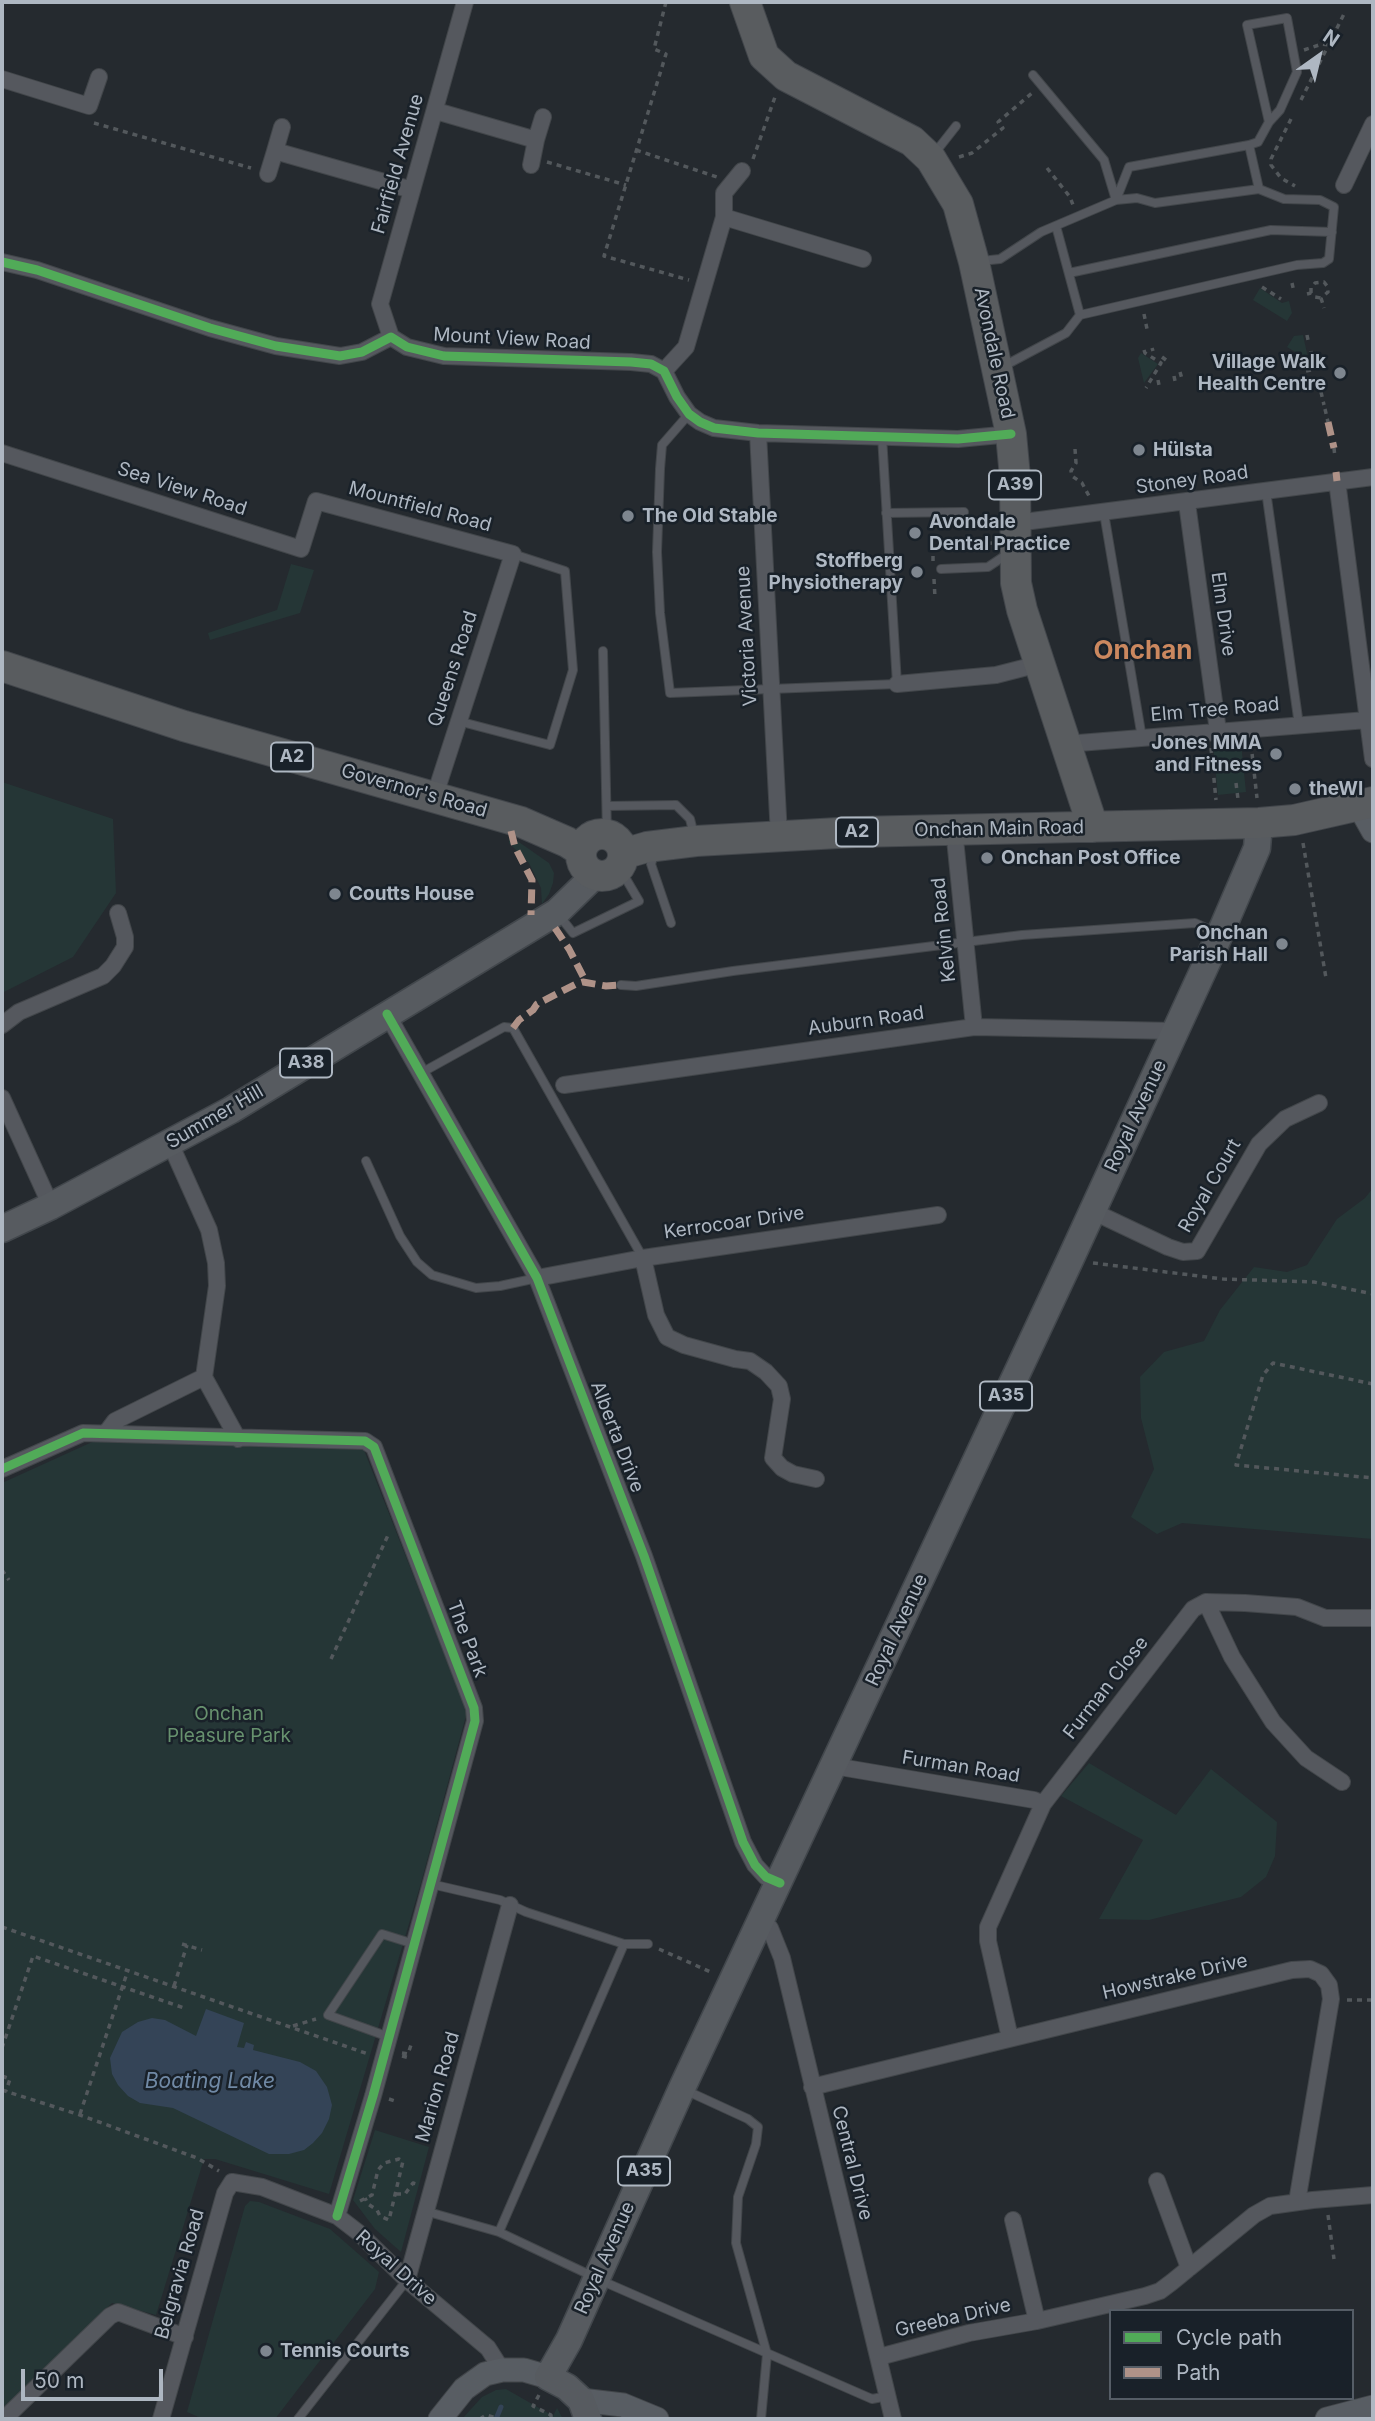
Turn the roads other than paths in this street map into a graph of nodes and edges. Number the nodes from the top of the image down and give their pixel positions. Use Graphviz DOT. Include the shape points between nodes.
graph roads {
  1 [pos="465,2"];
  2 [pos="745,2"];
  3 [pos="1033,75"];
  4 [pos="99,77"];
  5 [pos="2,79"];
  6 [pos="436,111"];
  7 [pos="543,117"];
  8 [pos="1269,122"];
  9 [pos="1373,124"];
  10 [pos="956,126"];
  11 [pos="282,127"];
  12 [pos="536,140"];
  13 [pos="1249,145"];
  14 [pos="275,151"];
  15 [pos="945,158"];
  16 [pos="532,162"];
  17 [pos="268,174"];
  18 [pos="738,177"];
  19 [pos="1344,186"];
  20 [pos="1259,189"];
  21 [pos="412,190"];
  22 [pos="1116,200"];
  23 [pos="724,217"];
  24 [pos="1056,226"];
  25 [pos="1332,232"];
  26 [pos="863,259"];
  27 [pos="2,262"];
  28 [pos="974,262"];
  29 [pos="1069,273"];
  30 [pos="1080,315"];
  31 [pos="391,337"];
  32 [pos="996,370"];
  33 [pos="664,371"];
  34 [pos="689,414"];
  35 [pos="758,433"];
  36 [pos="1011,435"];
  37 [pos="882,436"];
  38 [pos="2,453"];
  39 [pos="1373,477"];
  40 [pos="1337,481"];
  41 [pos="1266,491"];
  42 [pos="316,501"];
  43 [pos="1187,503"];
  44 [pos="964,512"];
  45 [pos="886,513"];
  46 [pos="1099,514"];
  47 [pos="1016,523"];
  48 [pos="513,554"];
  49 [pos="1015,557"];
  50 [pos="941,569"];
  51 [pos="603,651"];
  52 [pos="1039,664"];
  53 [pos="2,666"];
  54 [pos="897,684"];
  55 [pos="770,687"];
  56 [pos="458,721"];
  57 [pos="1299,725"];
  58 [pos="1370,726"];
  59 [pos="1218,731"];
  60 [pos="1142,738"];
  61 [pos="1066,744"];
  62 [pos="1373,760"];
  63 [pos="434,798"];
  64 [pos="1258,811"];
  65 [pos="1369,813"];
  66 [pos="1093,827"];
  67 [pos="954,829"];
  68 [pos="779,836"];
  69 [pos="696,841"];
  70 [pos="657,845"];
  71 [pos="605,848"];
  72 [pos="557,912"];
  73 [pos="118,913"];
  74 [pos="671,923"];
  75 [pos="1220,934"];
  76 [pos="967,940"];
  77 [pos="621,985"];
  78 [pos="387,1014"];
  79 [pos="2,1026"];
  80 [pos="974,1027"];
  81 [pos="1175,1031"];
  82 [pos="420,1074"];
  83 [pos="564,1085"];
  84 [pos="2,1098"];
  85 [pos="1319,1103"];
  86 [pos="170,1143"];
  87 [pos="366,1161"];
  88 [pos="51,1206"];
  89 [pos="1092,1211"];
  90 [pos="938,1215"];
  91 [pos="2,1229"];
  92 [pos="643,1258"];
  93 [pos="537,1278"];
  94 [pos="204,1377"];
  95 [pos="106,1433"];
  96 [pos="238,1439"];
  97 [pos="2,1469"];
  98 [pos="816,1479"];
  99 [pos="1206,1602"];
  100 [pos="1373,1618"];
  101 [pos="834,1766"];
  102 [pos="1342,1782"];
  103 [pos="1043,1804"];
  104 [pos="780,1883"];
  105 [pos="431,1884"];
  106 [pos="510,1905"];
  107 [pos="760,1923"];
  108 [pos="415,1944"];
  109 [pos="624,1944"];
  110 [pos="648,1944"];
  111 [pos="389,2037"];
  112 [pos="1010,2038"];
  113 [pos="812,2087"];
  114 [pos="682,2088"];
  115 [pos="1157,2181"];
  116 [pos="232,2182"];
  117 [pos="1373,2195"];
  118 [pos="1297,2202"];
  119 [pos="425,2211"];
  120 [pos="337,2216"];
  121 [pos="1013,2220"];
  122 [pos="499,2232"];
  123 [pos="1189,2268"];
  124 [pos="595,2278"];
  125 [pos="407,2280"];
  126 [pos="1037,2321"];
  127 [pos="185,2337"];
  128 [pos="767,2354"];
  129 [pos="879,2357"];
  130 [pos="502,2370"];
  131 [pos="548,2377"];
  132 [pos="888,2396"];
  133 [pos="584,2409"];
  134 [pos="1367,2412"];
  135 [pos="5,2419"];
  136 [pos="161,2419"];
  137 [pos="298,2419"];
  138 [pos="440,2419"];
  139 [pos="657,2419"];
  140 [pos="761,2419"];
  141 [pos="893,2419"];
  142 [pos="1327,2419"];
  1 -- 6 [label="street, Fairfield Avenue"];
  2 -- 15 [label="highway, Avondale Road / A39" via="764,56 786,76"];
  3 -- 22 [label="lane" via="1104,160"];
  4 -- 5 [label="street" via="87,113"];
  6 -- 12 [label="street"];
  6 -- 21 [label="street, Fairfield Avenue"];
  7 -- 12 [label="street"];
  8 -- 8 [label="lane" via="1247,25 1287,18 1297,72 1280,110"];
  8 -- 13 [label="lane" via="1258,142"];
  9 -- 19 [label="street"];
  10 -- 15 [label="lane"];
  11 -- 14 [label="street"];
  12 -- 16 [label="street"];
  13 -- 20 [label="lane"];
  13 -- 22 [label="lane" via="1129,167"];
  14 -- 17 [label="street"];
  14 -- 21 [label="street"];
  15 -- 28 [label="highway, Avondale Road / A39"];
  18 -- 23 [label="street" via="724,194"];
  20 -- 22 [label="lane" via="1155,203 1137,198"];
  20 -- 25 [label="lane" via="1284,199 1320,200 1334,207"];
  21 -- 31 [label="street, Fairfield Avenue" via="380,304"];
  22 -- 24 [label="lane"];
  23 -- 26 [label="street"];
  23 -- 33 [label="street" via="686,347"];
  24 -- 28 [label="lane" via="1000,259"];
  24 -- 29 [label="lane"];
  25 -- 29 [label="lane" via="1271,230"];
  25 -- 30 [label="lane" via="1329,259 1323,263"];
  27 -- 31 [label="street" via="276,346 340,356 362,352"];
  28 -- 32 [label="highway, Avondale Road / A39"];
  29 -- 30 [label="lane"];
  30 -- 32 [label="lane" via="1066,333"];
  31 -- 33 [label="street, Mount View Road" via="407,347 444,356 631,362"];
  32 -- 36 [label="highway, Avondale Road / A39"];
  33 -- 34 [label="street"];
  34 -- 35 [label="street" via="714,428"];
  34 -- 55 [label="lane" via="662,445 660,469 657,552 670,692"];
  35 -- 37 [label="street"];
  35 -- 55 [label="street, Victoria Avenue"];
  36 -- 37 [label="street" via="958,439"];
  36 -- 47 [label="highway, Avondale Road / A39"];
  37 -- 45 [label="lane"];
  38 -- 42 [label="street, Sea View Road" via="301,549"];
  39 -- 40 [label="street, Stoney Road"];
  40 -- 41 [label="street, Stoney Road"];
  40 -- 58 [label="street"];
  41 -- 43 [label="street, Stoney Road"];
  41 -- 57 [label="lane"];
  42 -- 48 [label="street, Mountfield Road"];
  43 -- 46 [label="street, Stoney Road"];
  43 -- 59 [label="street, Elm Drive"];
  44 -- 45 [label="lane"];
  45 -- 54 [label="lane"];
  46 -- 47 [label="street, Stoney Road"];
  46 -- 60 [label="lane"];
  47 -- 49 [label="highway, Avondale Road / A39"];
  48 -- 56 [label="street, Queens Road"];
  48 -- 56 [label="lane" via="565,571 573,670 551,744"];
  49 -- 50 [label="lane" via="1003,557 988,567"];
  49 -- 52 [label="highway, Avondale Road / A39" via="1022,610"];
  51 -- 71 [label="lane"];
  52 -- 54 [label="street" via="996,674"];
  52 -- 61 [label="highway, Avondale Road / A39"];
  53 -- 63 [label="highway, Governor's Road / A2" via="184,726"];
  54 -- 55 [label="lane"];
  55 -- 68 [label="street, Victoria Avenue"];
  56 -- 63 [label="street, Queens Road"];
  57 -- 58 [label="street, Elm Tree Road"];
  57 -- 59 [label="street, Elm Tree Road"];
  58 -- 62 [label="street"];
  59 -- 60 [label="street, Elm Tree Road"];
  60 -- 61 [label="street, Elm Tree Road"];
  61 -- 66 [label="highway, Avondale Road / A39"];
  63 -- 71 [label="highway, Governor's Road / A2" via="521,822 567,842"];
  64 -- 65 [label="highway, Onchan Main Road / A2" via="1294,820"];
  64 -- 66 [label="highway, Onchan Main Road / A2"];
  64 -- 75 [label="main road, Royal Avenue / A35" via="1257,848"];
  66 -- 67 [label="highway, Onchan Main Road / A2"];
  67 -- 68 [label="highway, Onchan Main Road / A2"];
  67 -- 76 [label="street, Kelvin Road"];
  68 -- 69 [label="highway, Onchan Main Road / A2"];
  69 -- 70 [label="highway, Onchan Main Road / A2"];
  69 -- 71 [label="lane" via="690,819 676,805"];
  70 -- 71 [label="highway, Onchan Main Road / A2"];
  70 -- 74 [label="lane" via="651,864"];
  71 -- 72 [label="main road, Summer Hill / A38"];
  71 -- 72 [label="lane" via="639,901 573,933"];
  72 -- 78 [label="main road, Summer Hill / A38"];
  73 -- 79 [label="street" via="125,947 103,976 19,1012"];
  75 -- 76 [label="lane" via="1195,923"];
  75 -- 81 [label="main road, Royal Avenue / A35"];
  76 -- 77 [label="lane"];
  76 -- 80 [label="street, Kelvin Road"];
  78 -- 82 [label="street, Alberta Drive"];
  78 -- 86 [label="main road, Summer Hill / A38"];
  80 -- 81 [label="street, Auburn Road"];
  80 -- 83 [label="street, Auburn Road"];
  81 -- 89 [label="main road, Royal Avenue / A35"];
  82 -- 92 [label="lane" via="504,1027 513,1028"];
  82 -- 93 [label="street, Alberta Drive"];
  84 -- 88 [label="street"];
  85 -- 89 [label="street, Royal Court" via="1285,1119 1259,1144 1197,1251 1168,1247"];
  86 -- 88 [label="main road, Summer Hill / A38"];
  86 -- 94 [label="street" via="209,1230 216,1263"];
  87 -- 93 [label="lane" via="400,1236 432,1275 476,1288"];
  88 -- 91 [label="main road, Summer Hill / A38"];
  89 -- 101 [label="main road, Royal Avenue / A35"];
  90 -- 92 [label="street, Kerrocoar Drive"];
  92 -- 93 [label="street, Kerrocoar Drive"];
  92 -- 98 [label="street" via="656,1315 667,1337 750,1360 766,1372 779,1386 782,1399 773,1458 793,1474"];
  93 -- 104 [label="street, Alberta Drive" via="644,1556 743,1842 755,1865"];
  94 -- 95 [label="street" via="115,1421"];
  94 -- 96 [label="street"];
  95 -- 96 [label="street, The Park"];
  95 -- 97 [label="street, The Park" via="83,1433"];
  96 -- 105 [label="street, The Park" via="365,1441 374,1447 474,1708 473,1731"];
  99 -- 100 [label="street" via="1297,1607 1325,1618"];
  99 -- 102 [label="street" via="1232,1657 1273,1722 1306,1758"];
  99 -- 103 [label="street, Furman Close" via="1193,1609"];
  101 -- 103 [label="street, Furman Road"];
  101 -- 104 [label="main road, Royal Avenue / A35"];
  103 -- 112 [label="street" via="988,1927"];
  104 -- 107 [label="main road, Royal Avenue / A35"];
  105 -- 106 [label="lane"];
  105 -- 108 [label="street, The Park"];
  106 -- 109 [label="lane"];
  106 -- 119 [label="street, Marion Road"];
  107 -- 113 [label="street, Central Drive" via="770,1928 782,1958"];
  107 -- 114 [label="main road, Royal Avenue / A35"];
  108 -- 111 [label="street, The Park"];
  108 -- 111 [label="lane" via="382,1934 328,2015"];
  109 -- 110 [label="lane"];
  109 -- 122 [label="lane"];
  111 -- 120 [label="street, The Park"];
  112 -- 113 [label="street, Howstrake Drive"];
  112 -- 118 [label="street, Howstrake Drive" via="1292,1970 1321,1974 1331,1999"];
  113 -- 129 [label="street, Central Drive"];
  114 -- 124 [label="main road, Royal Avenue / A35"];
  114 -- 128 [label="lane" via="758,2126 738,2197 736,2243"];
  115 -- 123 [label="street"];
  116 -- 120 [label="street, Royal Drive" via="262,2187"];
  116 -- 127 [label="street, Belgravia Road" via="225,2193"];
  117 -- 118 [label="street, Greeba Drive"];
  118 -- 123 [label="street, Greeba Drive" via="1270,2206 1254,2215"];
  119 -- 122 [label="lane"];
  119 -- 125 [label="street, Marion Road"];
  120 -- 125 [label="street, Royal Drive"];
  121 -- 126 [label="street, Greeba Drive"];
  122 -- 124 [label="lane"];
  123 -- 126 [label="street, Greeba Drive" via="1160,2291"];
  124 -- 128 [label="lane"];
  124 -- 131 [label="main road, Royal Avenue / A35"];
  125 -- 130 [label="street, Royal Drive" via="488,2348"];
  125 -- 137 [label="lane"];
  126 -- 129 [label="street, Greeba Drive"];
  127 -- 135 [label="street" via="118,2312"];
  127 -- 136 [label="street, Belgravia Road"];
  128 -- 132 [label="lane" via="872,2399"];
  128 -- 140 [label="lane"];
  129 -- 132 [label="street, Central Drive"];
  130 -- 131 [label="main road"];
  130 -- 138 [label="main road" via="485,2374 464,2389"];
  131 -- 133 [label="main road" via="567,2387"];
  132 -- 141 [label="street, Central Drive"];
  133 -- 139 [label="main road" via="623,2405"];
  134 -- 142 [label="main road"];
}
